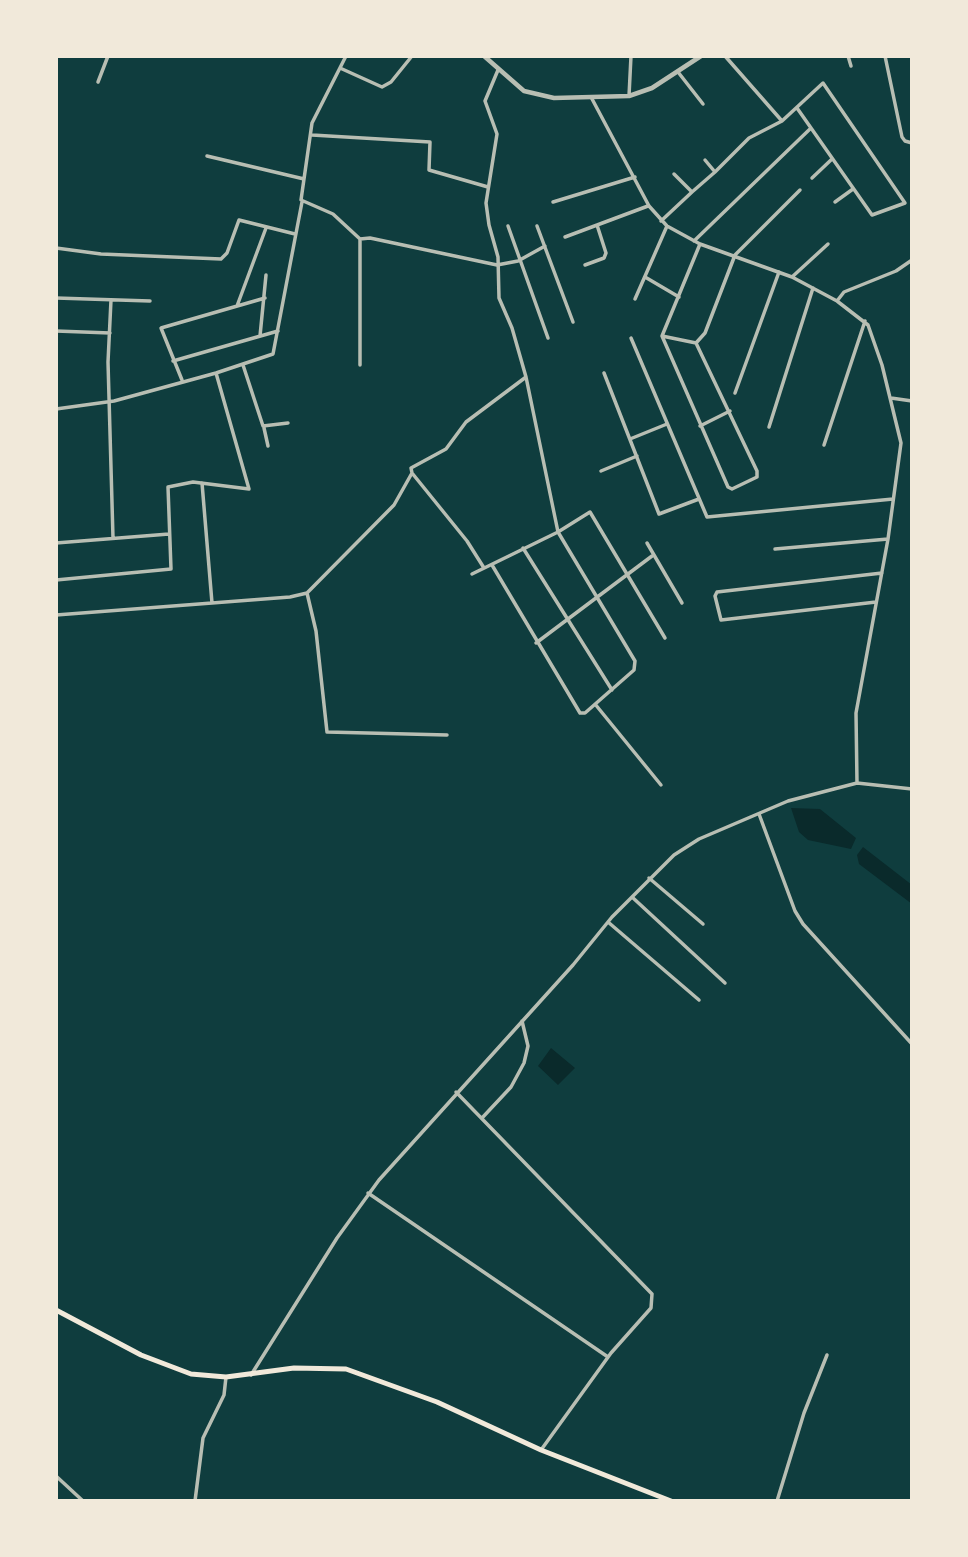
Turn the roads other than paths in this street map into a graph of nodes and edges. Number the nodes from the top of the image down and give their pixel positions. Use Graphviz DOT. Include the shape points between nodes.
graph roads {
  1 [pos="108,56"];
  2 [pos="346,56"];
  3 [pos="412,56"];
  4 [pos="484,56"];
  5 [pos="631,56"];
  6 [pos="701,56"];
  7 [pos="725,56"];
  8 [pos="848,56"];
  9 [pos="885,56"];
  10 [pos="850,66"];
  11 [pos="340,68"];
  12 [pos="498,70"];
  13 [pos="678,72"];
  14 [pos="98,82"];
  15 [pos="629,96"];
  16 [pos="591,97"];
  17 [pos="703,104"];
  18 [pos="797,108"];
  19 [pos="782,121"];
  20 [pos="811,128"];
  21 [pos="312,135"];
  22 [pos="912,143"];
  23 [pos="208,156"];
  24 [pos="832,159"];
  25 [pos="705,160"];
  26 [pos="715,172"];
  27 [pos="674,174"];
  28 [pos="635,177"];
  29 [pos="812,178"];
  30 [pos="304,179"];
  31 [pos="488,187"];
  32 [pos="853,189"];
  33 [pos="800,190"];
  34 [pos="692,192"];
  35 [pos="302,202"];
  36 [pos="553,202"];
  37 [pos="835,202"];
  38 [pos="649,206"];
  39 [pos="661,221"];
  40 [pos="597,225"];
  41 [pos="508,226"];
  42 [pos="537,226"];
  43 [pos="667,226"];
  44 [pos="266,228"];
  45 [pos="295,234"];
  46 [pos="565,237"];
  47 [pos="360,239"];
  48 [pos="694,241"];
  49 [pos="828,243"];
  50 [pos="700,244"];
  51 [pos="545,246"];
  52 [pos="56,248"];
  53 [pos="734,255"];
  54 [pos="912,260"];
  55 [pos="518,261"];
  56 [pos="497,265"];
  57 [pos="584,265"];
  58 [pos="779,272"];
  59 [pos="266,275"];
  60 [pos="645,277"];
  61 [pos="792,277"];
  62 [pos="813,288"];
  63 [pos="679,297"];
  64 [pos="56,298"];
  65 [pos="265,298"];
  66 [pos="635,299"];
  67 [pos="111,300"];
  68 [pos="150,301"];
  69 [pos="837,301"];
  70 [pos="237,306"];
  71 [pos="865,320"];
  72 [pos="573,322"];
  73 [pos="56,331"];
  74 [pos="278,331"];
  75 [pos="110,333"];
  76 [pos="662,336"];
  77 [pos="260,337"];
  78 [pos="548,338"];
  79 [pos="631,338"];
  80 [pos="696,343"];
  81 [pos="173,361"];
  82 [pos="243,365"];
  83 [pos="360,365"];
  84 [pos="216,373"];
  85 [pos="604,373"];
  86 [pos="526,377"];
  87 [pos="182,381"];
  88 [pos="735,393"];
  89 [pos="891,398"];
  90 [pos="110,401"];
  91 [pos="912,401"];
  92 [pos="56,409"];
  93 [pos="730,411"];
  94 [pos="288,423"];
  95 [pos="667,424"];
  96 [pos="700,426"];
  97 [pos="769,427"];
  98 [pos="264,428"];
  99 [pos="630,439"];
  100 [pos="824,445"];
  101 [pos="268,446"];
  102 [pos="637,456"];
  103 [pos="601,471"];
  104 [pos="412,473"];
  105 [pos="201,483"];
  106 [pos="699,499"];
  107 [pos="893,499"];
  108 [pos="558,532"];
  109 [pos="169,534"];
  110 [pos="113,537"];
  111 [pos="888,539"];
  112 [pos="56,543"];
  113 [pos="647,543"];
  114 [pos="523,548"];
  115 [pos="775,549"];
  116 [pos="652,556"];
  117 [pos="492,565"];
  118 [pos="484,568"];
  119 [pos="882,573"];
  120 [pos="472,575"];
  121 [pos="626,575"];
  122 [pos="56,580"];
  123 [pos="307,593"];
  124 [pos="596,598"];
  125 [pos="876,602"];
  126 [pos="212,603"];
  127 [pos="682,603"];
  128 [pos="56,615"];
  129 [pos="567,620"];
  130 [pos="665,638"];
  131 [pos="536,643"];
  132 [pos="612,690"];
  133 [pos="595,704"];
  134 [pos="447,735"];
  135 [pos="857,783"];
  136 [pos="661,785"];
  137 [pos="912,789"];
  138 [pos="759,814"];
  139 [pos="649,878"];
  140 [pos="632,897"];
  141 [pos="608,922"];
  142 [pos="704,924"];
  143 [pos="725,983"];
  144 [pos="699,1000"];
  145 [pos="521,1020"];
  146 [pos="912,1044"];
  147 [pos="456,1092"];
  148 [pos="482,1118"];
  149 [pos="368,1193"];
  150 [pos="56,1310"];
  151 [pos="827,1355"];
  152 [pos="608,1357"];
  153 [pos="251,1375"];
  154 [pos="226,1377"];
  155 [pos="541,1450"];
  156 [pos="56,1476"];
  157 [pos="83,1501"];
  158 [pos="195,1501"];
  159 [pos="671,1501"];
  160 [pos="777,1501"];
  1 -- 14 [label="street"];
  2 -- 11 [label="street"];
  3 -- 11 [label="street" via="386,87"];
  4 -- 12 [label="street"];
  5 -- 15 [label="street"];
  6 -- 13 [label="street"];
  7 -- 19 [label="street"];
  8 -- 10 [label="street"];
  9 -- 22 [label="street" via="902,137"];
  11 -- 21 [label="street" via="317,109"];
  12 -- 16 [label="street" via="531,94"];
  12 -- 31 [label="street" via="485,101 497,147"];
  13 -- 15 [label="street" via="652,89"];
  13 -- 17 [label="street"];
  15 -- 16 [label="street"];
  16 -- 28 [label="street"];
  18 -- 19 [label="street"];
  18 -- 20 [label="street"];
  18 -- 32 [label="street" via="823,83 905,203 872,215"];
  19 -- 26 [label="street" via="749,138"];
  20 -- 24 [label="street"];
  20 -- 48 [label="street"];
  21 -- 30 [label="street"];
  21 -- 31 [label="street" via="430,142 431,172"];
  23 -- 30 [label="street"];
  24 -- 29 [label="street"];
  24 -- 32 [label="street"];
  25 -- 26 [label="street"];
  26 -- 34 [label="street"];
  27 -- 34 [label="street"];
  28 -- 36 [label="street"];
  28 -- 38 [label="street"];
  30 -- 35 [label="street"];
  31 -- 56 [label="street"];
  32 -- 37 [label="street"];
  33 -- 53 [label="street"];
  34 -- 39 [label="street"];
  35 -- 45 [label="street"];
  35 -- 47 [label="street" via="333,214"];
  38 -- 39 [label="street"];
  38 -- 40 [label="street"];
  39 -- 43 [label="street"];
  40 -- 46 [label="street"];
  40 -- 57 [label="street" via="606,253"];
  41 -- 55 [label="street"];
  42 -- 51 [label="street"];
  43 -- 48 [label="street"];
  43 -- 60 [label="street"];
  44 -- 45 [label="street"];
  44 -- 52 [label="street" via="239,220 221,259"];
  44 -- 70 [label="street"];
  45 -- 74 [label="street"];
  47 -- 56 [label="street"];
  47 -- 83 [label="street"];
  48 -- 50 [label="street"];
  49 -- 61 [label="street"];
  50 -- 53 [label="street"];
  50 -- 63 [label="street"];
  51 -- 55 [label="street"];
  51 -- 72 [label="street"];
  53 -- 58 [label="street"];
  53 -- 80 [label="street" via="705,333"];
  54 -- 69 [label="street" via="844,292"];
  55 -- 56 [label="street"];
  55 -- 78 [label="street"];
  56 -- 86 [label="street" via="499,298"];
  58 -- 61 [label="street"];
  58 -- 88 [label="street"];
  59 -- 65 [label="street"];
  60 -- 63 [label="street"];
  60 -- 66 [label="street"];
  61 -- 62 [label="street"];
  62 -- 69 [label="street"];
  62 -- 97 [label="street"];
  63 -- 76 [label="street"];
  64 -- 67 [label="street"];
  65 -- 70 [label="street"];
  65 -- 77 [label="street"];
  67 -- 68 [label="street"];
  67 -- 75 [label="street"];
  69 -- 71 [label="street"];
  70 -- 81 [label="street" via="160,328"];
  71 -- 89 [label="street"];
  71 -- 100 [label="street"];
  73 -- 75 [label="street"];
  74 -- 77 [label="street"];
  74 -- 82 [label="street" via="273,354"];
  75 -- 90 [label="street"];
  76 -- 80 [label="street"];
  76 -- 96 [label="street"];
  77 -- 81 [label="street"];
  79 -- 95 [label="street"];
  80 -- 93 [label="street"];
  81 -- 87 [label="street"];
  82 -- 84 [label="street"];
  82 -- 98 [label="street"];
  84 -- 87 [label="street"];
  84 -- 105 [label="street" via="250,487"];
  85 -- 99 [label="street"];
  86 -- 104 [label="street" via="466,422 446,449 411,467"];
  86 -- 108 [label="street"];
  87 -- 90 [label="street"];
  89 -- 91 [label="street"];
  89 -- 107 [label="street" via="901,443"];
  90 -- 92 [label="street"];
  90 -- 110 [label="street"];
  93 -- 96 [label="street"];
  93 -- 96 [label="street" via="757,474 732,489"];
  94 -- 98 [label="street"];
  95 -- 99 [label="street"];
  95 -- 106 [label="street"];
  98 -- 101 [label="street"];
  99 -- 102 [label="street"];
  102 -- 103 [label="street"];
  102 -- 106 [label="street" via="659,514"];
  104 -- 118 [label="street"];
  104 -- 123 [label="street" via="394,505"];
  105 -- 109 [label="street" via="167,489"];
  105 -- 126 [label="street"];
  106 -- 107 [label="street" via="707,517"];
  107 -- 111 [label="street"];
  108 -- 114 [label="street"];
  108 -- 121 [label="street" via="592,513"];
  108 -- 124 [label="street"];
  109 -- 110 [label="street"];
  109 -- 122 [label="street" via="173,565 167,571"];
  110 -- 112 [label="street"];
  111 -- 115 [label="street"];
  111 -- 119 [label="street"];
  113 -- 116 [label="street"];
  114 -- 117 [label="street"];
  114 -- 129 [label="street"];
  116 -- 121 [label="street"];
  116 -- 127 [label="street"];
  117 -- 118 [label="street"];
  117 -- 131 [label="street"];
  118 -- 120 [label="street"];
  119 -- 125 [label="street"];
  119 -- 125 [label="street" via="717,592 715,596 721,620"];
  121 -- 124 [label="street"];
  121 -- 130 [label="street"];
  123 -- 126 [label="street"];
  123 -- 134 [label="street" via="327,732"];
  124 -- 129 [label="street"];
  124 -- 132 [label="street" via="636,664"];
  125 -- 135 [label="street" via="856,713"];
  126 -- 128 [label="street"];
  129 -- 131 [label="street"];
  129 -- 132 [label="street"];
  131 -- 133 [label="street" via="580,713"];
  132 -- 133 [label="street"];
  133 -- 136 [label="street"];
  135 -- 137 [label="street"];
  135 -- 138 [label="street" via="788,801"];
  138 -- 139 [label="street" via="699,839"];
  138 -- 146 [label="street" via="803,924"];
  139 -- 140 [label="street"];
  139 -- 142 [label="street"];
  140 -- 141 [label="street"];
  140 -- 143 [label="street"];
  141 -- 144 [label="street"];
  141 -- 145 [label="street"];
  145 -- 147 [label="street"];
  145 -- 148 [label="street" via="528,1046 524,1062 511,1087"];
  147 -- 148 [label="street"];
  147 -- 149 [label="street"];
  148 -- 152 [label="street" via="652,1294 651,1308"];
  149 -- 152 [label="street"];
  149 -- 153 [label="street"];
  150 -- 154 [label="highway" via="169,1367 199,1376"];
  151 -- 160 [label="street"];
  152 -- 155 [label="street"];
  153 -- 154 [label="highway"];
  153 -- 155 [label="highway" via="294,1368 346,1368 437,1402"];
  154 -- 158 [label="street" via="223,1397 203,1438"];
  155 -- 159 [label="highway"];
  156 -- 157 [label="street"];
}
